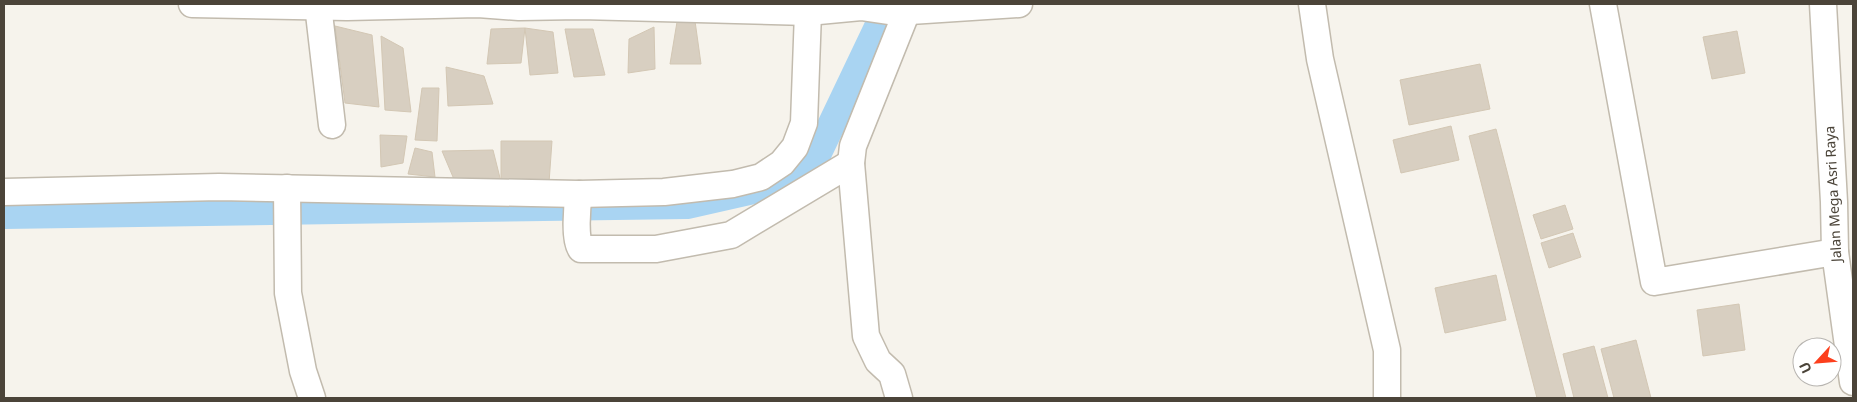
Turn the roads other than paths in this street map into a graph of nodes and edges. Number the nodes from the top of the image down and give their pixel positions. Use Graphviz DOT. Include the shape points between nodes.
graph roads {
  1 [pos="192,4"];
  2 [pos="478,4"];
  3 [pos="1019,4"];
  4 [pos="1312,4"];
  5 [pos="1603,4"];
  6 [pos="1822,4"];
  7 [pos="318,6"];
  8 [pos="757,7"];
  9 [pos="909,9"];
  10 [pos="808,12"];
  11 [pos="332,125"];
  12 [pos="851,163"];
  13 [pos="4,192"];
  14 [pos="287,195"];
  15 [pos="578,198"];
  16 [pos="1844,202"];
  17 [pos="1835,252"];
  18 [pos="1853,382"];
  19 [pos="312,398"];
  20 [pos="899,398"];
  21 [pos="1386,398"];
  1 -- 7 [label="street"];
  2 -- 7 [label="street"];
  2 -- 8 [label="street" via="518,7"];
  3 -- 9 [label="street"];
  4 -- 21 [label="street" via="1320,59 1386,350"];
  5 -- 17 [label="street" via="1654,282"];
  6 -- 16 [label="street, Jalan Mega Asri Raya"];
  7 -- 11 [label="street"];
  8 -- 10 [label="street"];
  9 -- 10 [label="street" via="861,7"];
  9 -- 12 [label="street" via="853,146"];
  10 -- 15 [label="street" via="804,123 796,147 782,163 761,177 733,184"];
  12 -- 15 [label="street" via="731,234 656,249 581,249 577,236"];
  12 -- 20 [label="street" via="866,336 878,361 892,374"];
  13 -- 14 [label="street" via="219,187"];
  14 -- 15 [label="street"];
  14 -- 19 [label="street" via="288,292 303,371"];
  16 -- 17 [label="street, Jalan Mega Asri Raya"];
  17 -- 18 [label="street, Jalan Mega Asri Raya"];
}
